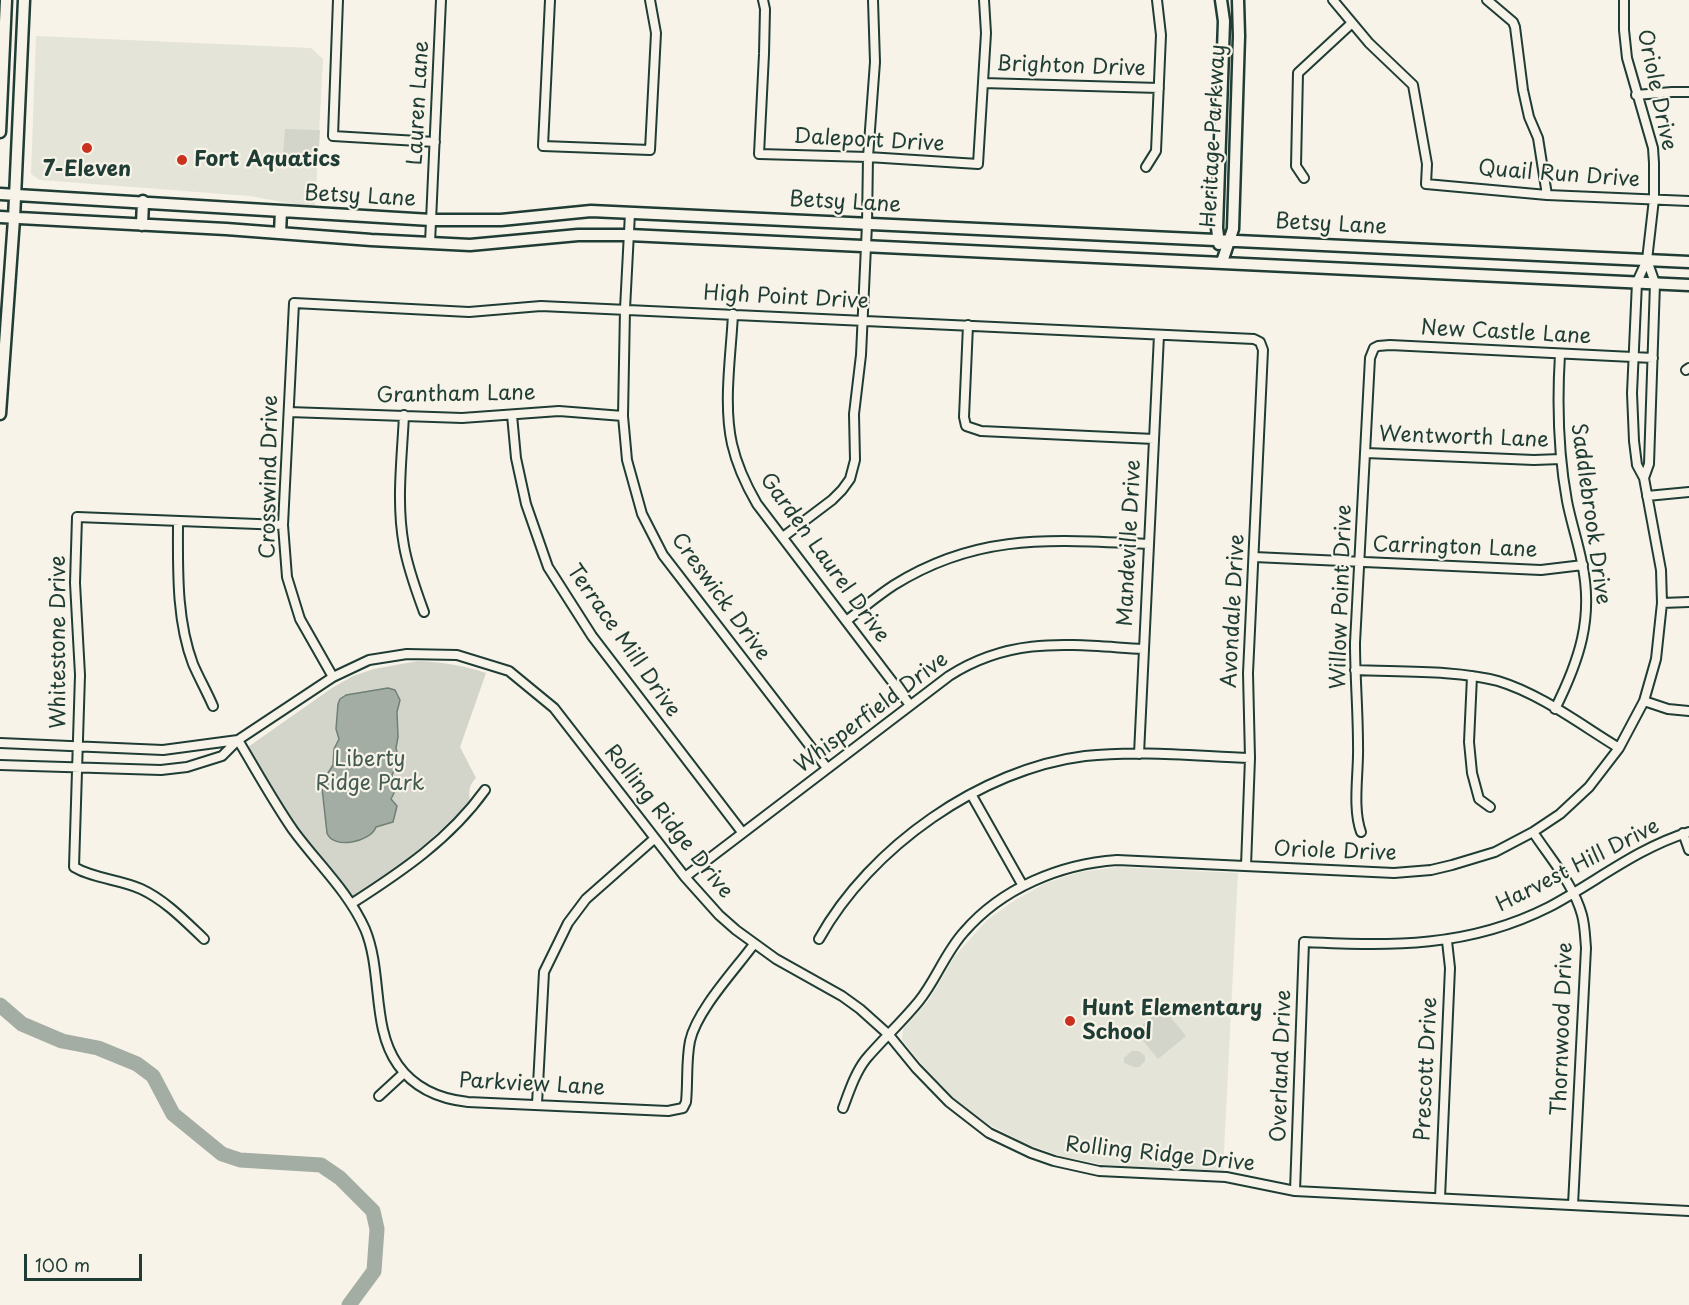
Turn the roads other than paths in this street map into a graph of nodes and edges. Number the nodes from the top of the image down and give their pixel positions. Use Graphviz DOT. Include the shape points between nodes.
graph roads {
  1 [pos="6,0"];
  2 [pos="24,0"];
  3 [pos="338,0"];
  4 [pos="441,0"];
  5 [pos="550,0"];
  6 [pos="650,0"];
  7 [pos="763,0"];
  8 [pos="873,0"];
  9 [pos="984,0"];
  10 [pos="1157,0"];
  11 [pos="1221,0"];
  12 [pos="1238,0"];
  13 [pos="1333,0"];
  14 [pos="1487,0"];
  15 [pos="1624,0"];
  16 [pos="3,16"];
  17 [pos="1352,23"];
  18 [pos="983,83"];
  19 [pos="1159,88"];
  20 [pos="1689,92"];
  21 [pos="1636,95"];
  22 [pos="0,132"];
  23 [pos="435,142"];
  24 [pos="868,157"];
  25 [pos="1146,167"];
  26 [pos="1304,178"];
  27 [pos="0,194"];
  28 [pos="15,195"];
  29 [pos="1546,195"];
  30 [pos="1654,199"];
  31 [pos="143,201"];
  32 [pos="1689,201"];
  33 [pos="281,210"];
  34 [pos="630,213"];
  35 [pos="0,218"];
  36 [pos="14,219"];
  37 [pos="431,220"];
  38 [pos="867,224"];
  39 [pos="142,225"];
  40 [pos="1066,232"];
  41 [pos="280,233"];
  42 [pos="629,235"];
  43 [pos="1224,240"];
  44 [pos="430,243"];
  45 [pos="866,246"];
  46 [pos="1065,255"];
  47 [pos="1647,260"];
  48 [pos="1222,262"];
  49 [pos="1689,262"];
  50 [pos="1637,282"];
  51 [pos="1655,283"];
  52 [pos="1689,285"];
  53 [pos="294,303"];
  54 [pos="625,309"];
  55 [pos="733,314"];
  56 [pos="862,320"];
  57 [pos="968,325"];
  58 [pos="1159,334"];
  59 [pos="1560,354"];
  60 [pos="1263,357"];
  61 [pos="1633,357"];
  62 [pos="1653,358"];
  63 [pos="1370,363"];
  64 [pos="289,412"];
  65 [pos="0,414"];
  66 [pos="404,415"];
  67 [pos="512,415"];
  68 [pos="623,416"];
  69 [pos="1154,439"];
  70 [pos="1366,453"];
  71 [pos="1561,459"];
  72 [pos="1644,478"];
  73 [pos="1689,492"];
  74 [pos="1647,496"];
  75 [pos="178,521"];
  76 [pos="284,525"];
  77 [pos="783,537"];
  78 [pos="1148,544"];
  79 [pos="1254,556"];
  80 [pos="1361,562"];
  81 [pos="1583,565"];
  82 [pos="1689,602"];
  83 [pos="1662,603"];
  84 [pos="424,612"];
  85 [pos="846,621"];
  86 [pos="1143,649"];
  87 [pos="1355,670"];
  88 [pos="1472,676"];
  89 [pos="333,677"];
  90 [pos="1644,701"];
  91 [pos="910,705"];
  92 [pos="213,706"];
  93 [pos="1555,709"];
  94 [pos="1689,711"];
  95 [pos="238,740"];
  96 [pos="0,742"];
  97 [pos="78,746"];
  98 [pos="1619,748"];
  99 [pos="1139,754"];
  100 [pos="1250,758"];
  101 [pos="0,765"];
  102 [pos="77,767"];
  103 [pos="827,768"];
  104 [pos="485,790"];
  105 [pos="970,794"];
  106 [pos="1490,807"];
  107 [pos="742,832"];
  108 [pos="1361,832"];
  109 [pos="1533,832"];
  110 [pos="1686,832"];
  111 [pos="654,838"];
  112 [pos="1689,850"];
  113 [pos="1246,866"];
  114 [pos="685,877"];
  115 [pos="1023,886"];
  116 [pos="1573,893"];
  117 [pos="351,904"];
  118 [pos="204,939"];
  119 [pos="819,939"];
  120 [pos="1447,941"];
  121 [pos="1304,942"];
  122 [pos="754,944"];
  123 [pos="889,1035"];
  124 [pos="404,1073"];
  125 [pos="379,1096"];
  126 [pos="537,1104"];
  127 [pos="843,1108"];
  128 [pos="1295,1191"];
  129 [pos="1440,1198"];
  130 [pos="1573,1205"];
  131 [pos="1689,1211"];
  1 -- 16 [label="main road"];
  2 -- 28 [label="main road"];
  3 -- 23 [label="street" via="333,136"];
  4 -- 23 [label="street, Lauren Lane"];
  5 -- 6 [label="street" via="543,146 650,150 656,33"];
  7 -- 24 [label="street, Daleport Drive" via="759,154"];
  8 -- 24 [label="street" via="875,62"];
  9 -- 18 [label="street"];
  10 -- 19 [label="street" via="1161,35"];
  11 -- 43 [label="main road, Heritage Parkway" via="1224,43 1217,228"];
  12 -- 43 [label="main road, Heritage Parkway" via="1233,229"];
  13 -- 17 [label="street"];
  14 -- 29 [label="street" via="1515,27 1523,90 1538,138"];
  15 -- 21 [label="street, Oriole Drive" via="1625,43"];
  16 -- 22 [label="main road"];
  17 -- 26 [label="street" via="1298,73 1296,166"];
  17 -- 29 [label="street, Quail Run Drive" via="1413,85 1427,164 1426,184"];
  18 -- 19 [label="street, Brighton Drive"];
  18 -- 24 [label="street, Daleport Drive" via="978,164"];
  19 -- 25 [label="street" via="1156,151"];
  20 -- 21 [label="street"];
  21 -- 30 [label="street, Oriole Drive" via="1653,148"];
  23 -- 37 [label="street, Lauren Lane"];
  24 -- 38 [label="street"];
  27 -- 28 [label="main road, Betsy Lane"];
  28 -- 31 [label="main road, Betsy Lane"];
  28 -- 36 [label="main road"];
  29 -- 30 [label="street, Quail Run Drive"];
  30 -- 32 [label="street, Quail Run Drive"];
  30 -- 47 [label="street, Oriole Drive"];
  31 -- 33 [label="main road, Betsy Lane"];
  31 -- 39 [label="main road"];
  33 -- 37 [label="main road, Betsy Lane"];
  33 -- 41 [label="main road"];
  34 -- 37 [label="main road, Betsy Lane" via="591,211"];
  34 -- 38 [label="main road, Betsy Lane"];
  34 -- 42 [label="street, Creswick Drive"];
  35 -- 36 [label="main road, Betsy Lane"];
  36 -- 39 [label="main road, Betsy Lane"];
  36 -- 65 [label="main road"];
  37 -- 44 [label="street, Lauren Lane"];
  38 -- 40 [label="main road, Betsy Lane"];
  38 -- 45 [label="street"];
  39 -- 41 [label="main road, Betsy Lane"];
  40 -- 43 [label="main road, Betsy Lane"];
  40 -- 46 [label="main road"];
  41 -- 44 [label="main road, Betsy Lane"];
  42 -- 44 [label="main road, Betsy Lane" via="578,235 470,245"];
  42 -- 45 [label="main road, Betsy Lane"];
  42 -- 54 [label="street, Creswick Drive"];
  43 -- 47 [label="main road, Betsy Lane"];
  43 -- 48 [label="main road, Heritage Parkway"];
  45 -- 46 [label="main road, Betsy Lane"];
  45 -- 56 [label="street"];
  46 -- 48 [label="main road, Betsy Lane"];
  47 -- 49 [label="main road, Betsy Lane"];
  47 -- 50 [label="street, Oriole Drive"];
  47 -- 51 [label="street, Oriole Drive"];
  48 -- 50 [label="main road, Betsy Lane"];
  50 -- 51 [label="main road, Betsy Lane"];
  50 -- 61 [label="street, Oriole Drive"];
  51 -- 52 [label="main road, Betsy Lane"];
  51 -- 62 [label="street, Oriole Drive"];
  53 -- 54 [label="street, High Point Drive" via="469,312 541,306"];
  53 -- 64 [label="street, Crosswind Drive"];
  54 -- 55 [label="street, High Point Drive"];
  54 -- 68 [label="street, Creswick Drive"];
  55 -- 56 [label="street, High Point Drive"];
  55 -- 77 [label="street, Garden Laurel Drive" via="729,401 732,442 748,488"];
  56 -- 57 [label="street, High Point Drive"];
  56 -- 77 [label="street" via="853,470 832,500"];
  57 -- 58 [label="street, High Point Drive"];
  57 -- 69 [label="street" via="966,426 974,430"];
  58 -- 60 [label="street, High Point Drive" via="1254,339 1262,346"];
  58 -- 69 [label="street, Mandeville Drive"];
  59 -- 61 [label="street, New Castle Lane"];
  59 -- 63 [label="street, New Castle Lane" via="1383,346 1374,348"];
  59 -- 71 [label="street, Saddlebrook Drive"];
  60 -- 79 [label="street, Avondale Drive"];
  61 -- 62 [label="street, New Castle Lane"];
  61 -- 72 [label="street, Oriole Drive" via="1634,441 1637,465"];
  62 -- 72 [label="street, Oriole Drive" via="1649,464"];
  63 -- 70 [label="street, Willow Point Drive"];
  64 -- 66 [label="street, Grantham Lane"];
  64 -- 76 [label="street, Crosswind Drive"];
  66 -- 67 [label="street, Grantham Lane"];
  66 -- 84 [label="street" via="400,504 404,544"];
  67 -- 68 [label="street, Grantham Lane" via="559,411"];
  67 -- 107 [label="street, Terrace Mill Drive" via="526,504 548,567 592,636"];
  68 -- 103 [label="street, Creswick Drive" via="627,460 642,514 663,555"];
  69 -- 78 [label="street, Mandeville Drive"];
  70 -- 71 [label="street, Wentworth Lane"];
  70 -- 80 [label="street, Willow Point Drive"];
  71 -- 81 [label="street, Saddlebrook Drive"];
  72 -- 74 [label="street, Oriole Drive"];
  73 -- 74 [label="street"];
  74 -- 83 [label="street, Oriole Drive" via="1661,570"];
  75 -- 76 [label="street"];
  75 -- 92 [label="street" via="183,624 193,663"];
  75 -- 97 [label="street, Whitestone Drive" via="77,517"];
  76 -- 89 [label="street, Crosswind Drive" via="287,577 300,619"];
  77 -- 85 [label="street, Garden Laurel Drive"];
  78 -- 85 [label="street" via="1049,540 986,547 910,576"];
  78 -- 86 [label="street, Mandeville Drive"];
  79 -- 80 [label="street, Carrington Lane"];
  79 -- 100 [label="street, Avondale Drive" via="1248,673"];
  80 -- 81 [label="street, Carrington Lane" via="1550,570"];
  80 -- 87 [label="street, Willow Point Drive"];
  81 -- 93 [label="street, Saddlebrook Drive" via="1586,610 1582,646"];
  82 -- 83 [label="street"];
  83 -- 90 [label="street, Oriole Drive" via="1656,659"];
  85 -- 91 [label="street, Garden Laurel Drive"];
  86 -- 91 [label="street, Whisperfield Drive" via="1055,645 1010,649 957,670"];
  86 -- 99 [label="street, Mandeville Drive"];
  87 -- 88 [label="street"];
  87 -- 108 [label="street, Willow Point Drive" via="1356,818"];
  88 -- 93 [label="street" via="1517,688"];
  88 -- 106 [label="street" via="1471,766 1479,800"];
  89 -- 95 [label="street, Rolling Ridge Drive"];
  89 -- 111 [label="street, Rolling Ridge Drive" via="369,660 407,654 457,655 509,671 554,708"];
  90 -- 94 [label="street"];
  90 -- 98 [label="street, Oriole Drive"];
  91 -- 103 [label="street, Whisperfield Drive"];
  93 -- 98 [label="street"];
  95 -- 97 [label="street, Rolling Ridge Drive" via="163,750"];
  95 -- 102 [label="street, Rolling Ridge Drive" via="222,756 187,767"];
  95 -- 117 [label="street, Parkview Lane" via="293,830"];
  96 -- 97 [label="street, Rolling Ridge Drive"];
  97 -- 102 [label="street, Whitestone Drive"];
  98 -- 109 [label="street, Oriole Drive" via="1575,801"];
  99 -- 100 [label="street"];
  99 -- 105 [label="street" via="1103,754 1043,764"];
  100 -- 113 [label="street, Avondale Drive"];
  101 -- 102 [label="street, Rolling Ridge Drive"];
  102 -- 118 [label="street, Whitestone Drive" via="74,867 142,890 168,906"];
  103 -- 107 [label="street, Whisperfield Drive"];
  104 -- 117 [label="street" via="424,855"];
  105 -- 115 [label="street"];
  105 -- 119 [label="street" via="877,864 841,905"];
  107 -- 114 [label="street, Whisperfield Drive"];
  109 -- 113 [label="street, Oriole Drive" via="1472,860 1413,872"];
  109 -- 116 [label="street, Thornwood Drive"];
  110 -- 112 [label="street"];
  110 -- 116 [label="street, Harvest Hill Drive" via="1636,854"];
  111 -- 114 [label="street, Rolling Ridge Drive"];
  111 -- 126 [label="street" via="586,898 568,923 544,972"];
  113 -- 115 [label="street, Oriole Drive" via="1106,861 1065,868"];
  114 -- 122 [label="street, Rolling Ridge Drive" via="719,915"];
  115 -- 123 [label="street, Oriole Drive" via="991,907 964,932 919,1001"];
  116 -- 120 [label="street, Harvest Hill Drive" via="1515,922"];
  116 -- 130 [label="street, Thornwood Drive" via="1582,915 1586,948"];
  117 -- 124 [label="street, Parkview Lane" via="373,952 387,1043"];
  120 -- 121 [label="street, Harvest Hill Drive" via="1361,945"];
  120 -- 129 [label="street, Prescott Drive" via="1450,968"];
  121 -- 128 [label="street, Overland Drive"];
  122 -- 123 [label="street, Rolling Ridge Drive" via="842,996"];
  122 -- 126 [label="street, Parkview Lane" via="711,1000 693,1032 683,1108 668,1111"];
  123 -- 127 [label="street, Oriole Drive" via="859,1070"];
  123 -- 128 [label="street, Rolling Ridge Drive" via="949,1102 989,1133 1031,1153 1076,1167 1226,1177"];
  124 -- 125 [label="street"];
  124 -- 126 [label="street, Parkview Lane" via="440,1097"];
  128 -- 129 [label="street, Rolling Ridge Drive"];
  129 -- 130 [label="street, Rolling Ridge Drive"];
  130 -- 131 [label="street, Rolling Ridge Drive"];
}
